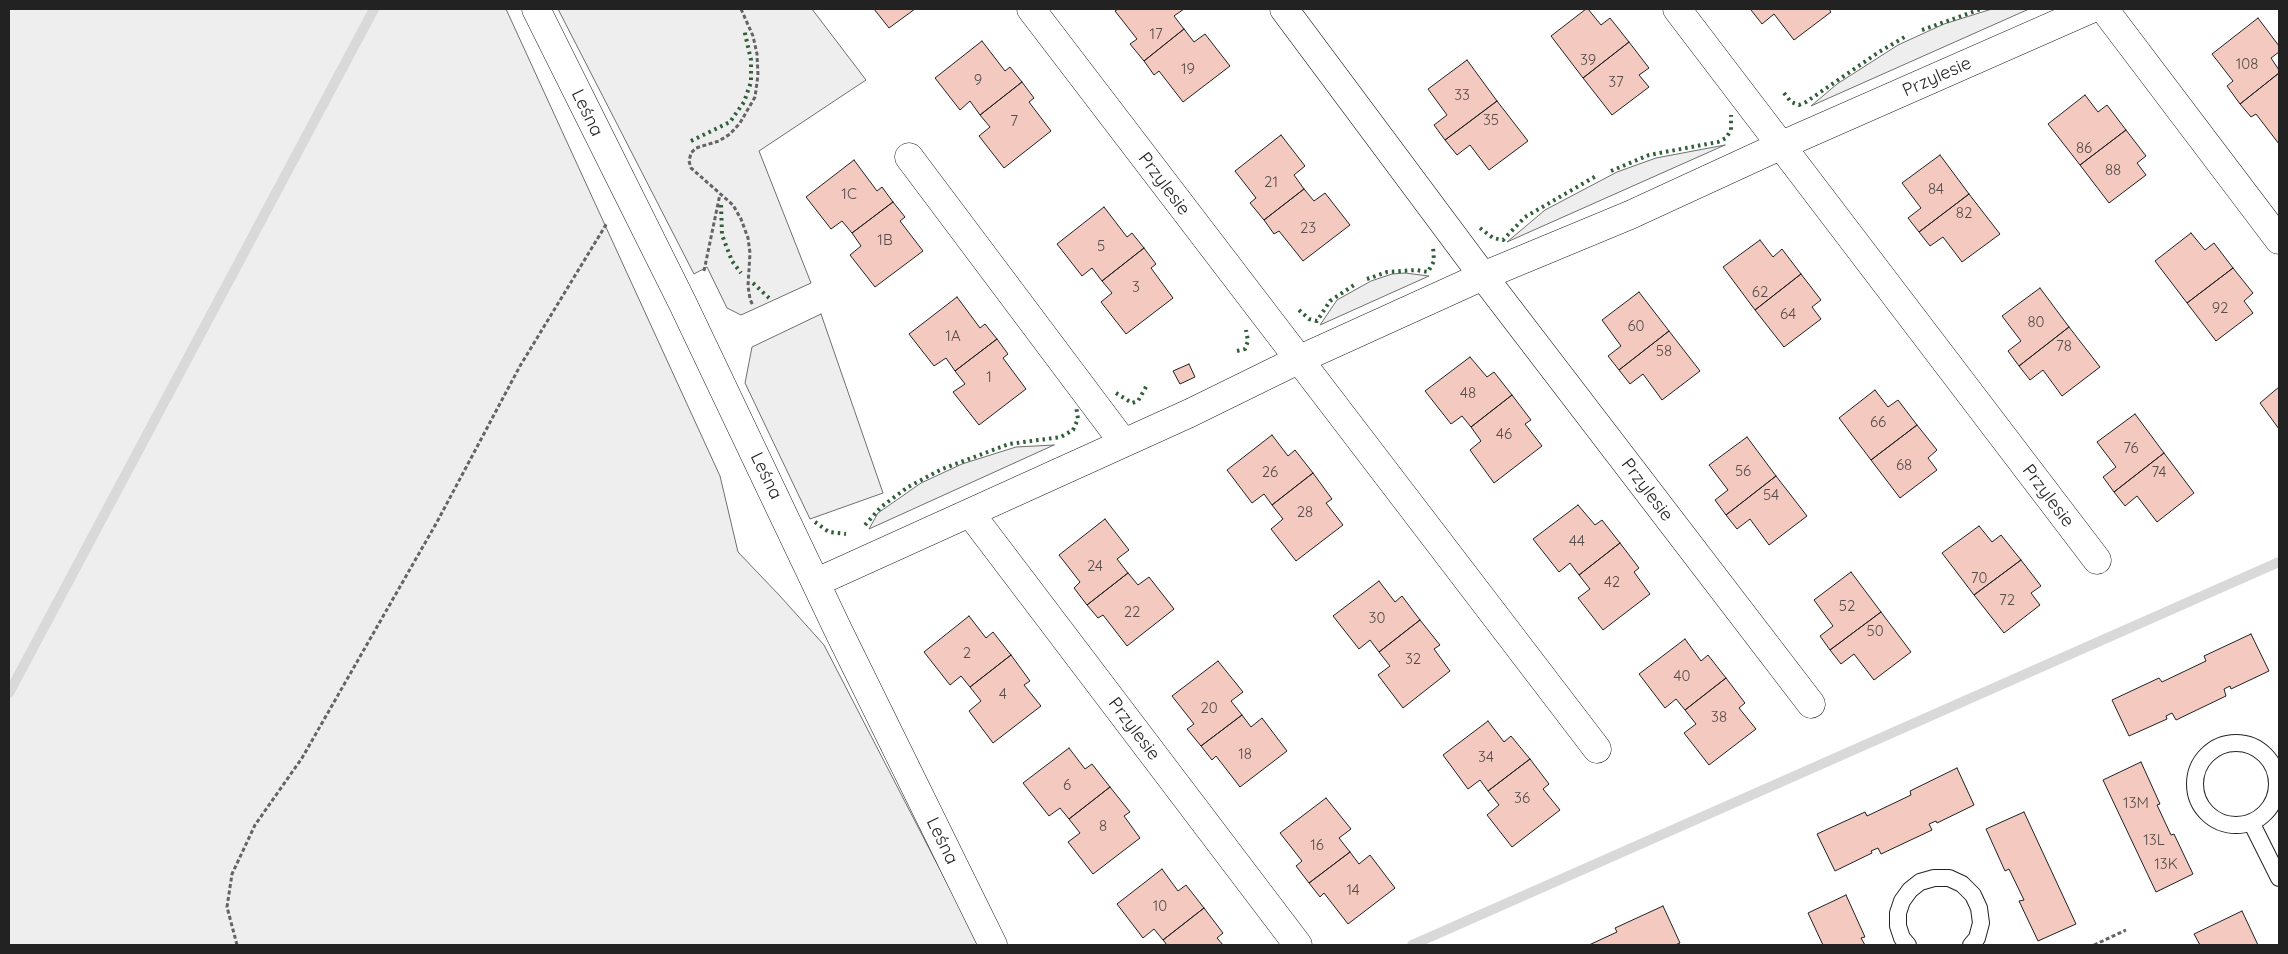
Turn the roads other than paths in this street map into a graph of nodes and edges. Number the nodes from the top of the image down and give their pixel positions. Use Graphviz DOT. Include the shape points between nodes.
graph roads {
  1 [pos="536,9"];
  2 [pos="1031,9"];
  3 [pos="1284,9"];
  4 [pos="1677,9"];
  5 [pos="2091,9"];
  6 [pos="2104,9"];
  7 [pos="1782,145"];
  8 [pos="909,157"];
  9 [pos="2279,240"];
  10 [pos="1483,276"];
  11 [pos="1298,360"];
  12 [pos="1123,442"];
  13 [pos="970,513"];
  14 [pos="2097,560"];
  15 [pos="817,582"];
  16 [pos="1811,704"];
  17 [pos="1596,749"];
  18 [pos="2251,822"];
  19 [pos="2279,878"];
  20 [pos="993,945"];
  21 [pos="1298,945"];
  22 [pos="1908,945"];
  23 [pos="1971,945"];
  1 -- 15 [label="street, Leśna"];
  2 -- 11 [label="street, Przylesie"];
  3 -- 10 [label="street, Przylesie"];
  4 -- 7 [label="street, Przylesie"];
  5 -- 7 [label="street, Przylesie"];
  6 -- 9 [label="street"];
  7 -- 10 [label="street, Przylesie" via="1630,215"];
  7 -- 14 [label="street, Przylesie"];
  8 -- 12 [label="street"];
  10 -- 11 [label="street, Przylesie"];
  10 -- 16 [label="street, Przylesie"];
  11 -- 12 [label="street, Przylesie"];
  11 -- 17 [label="street, Przylesie"];
  12 -- 13 [label="street, Przylesie"];
  13 -- 15 [label="street, Przylesie"];
  13 -- 21 [label="street, Przylesie"];
  15 -- 20 [label="street, Leśna"];
  18 -- 18 [label="lane" via="2237,825 2222,823 2208,815 2199,803 2195,791 2198,765 2217,746 2231,742 2246,743 2270,759 2276,772 2278,788 2274,802 2264,815"];
  18 -- 19 [label="lane"];
  22 -- 23 [label="lane" via="1898,926 1902,901 1920,882 1934,878 1949,878 1962,884 1973,895 1980,908 1981,923 1977,938"];
}
